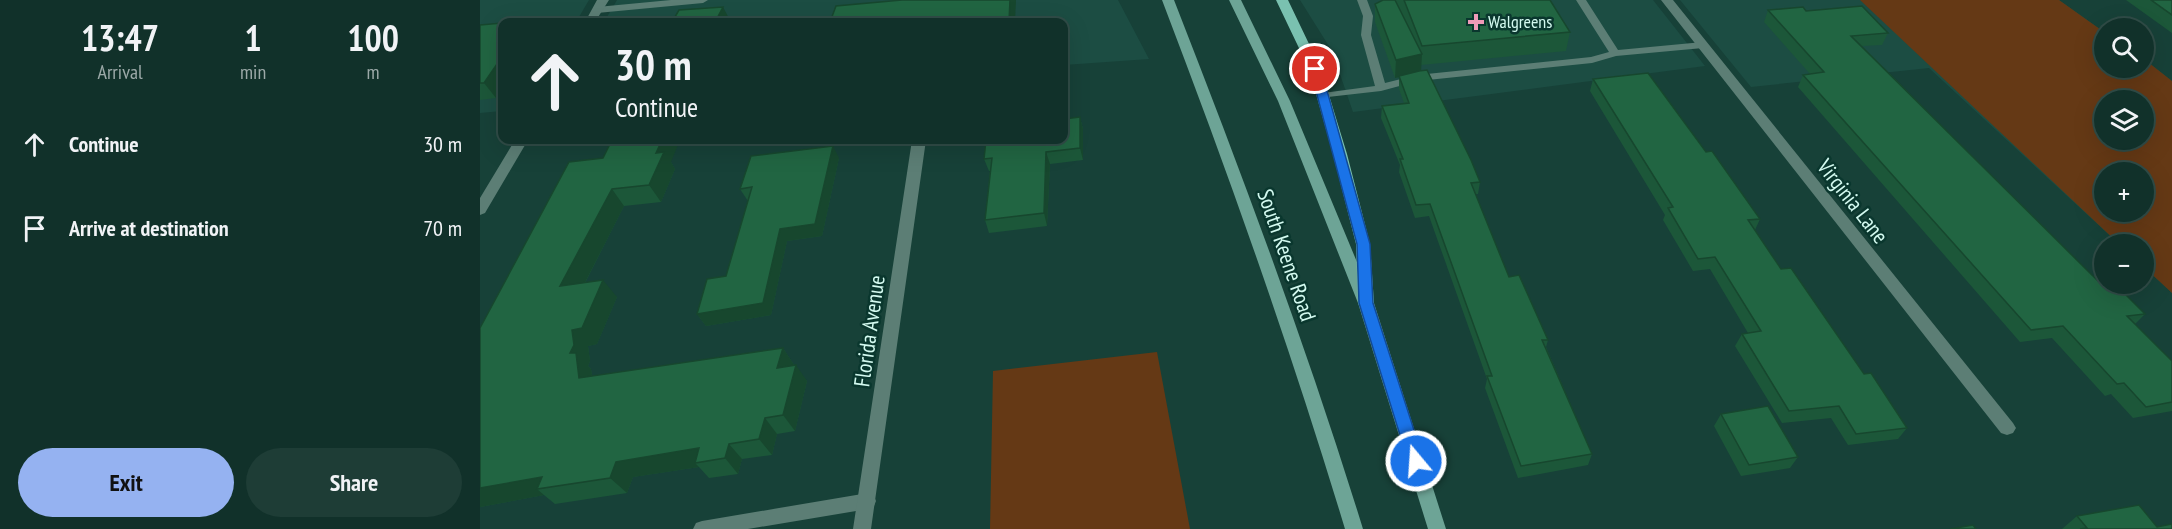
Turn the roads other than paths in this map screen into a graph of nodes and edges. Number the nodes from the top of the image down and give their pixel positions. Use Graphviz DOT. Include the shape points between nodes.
graph roads {
  1 [pos="703,0"];
  2 [pos="1168,0"];
  3 [pos="1235,0"];
  4 [pos="1282,0"];
  5 [pos="1362,0"];
  6 [pos="1581,0"];
  7 [pos="1667,0"];
  8 [pos="600,5"];
  9 [pos="592,18"];
  10 [pos="1703,45"];
  11 [pos="1615,53"];
  12 [pos="1381,88"];
  13 [pos="1323,96"];
  14 [pos="519,144"];
  15 [pos="918,144"];
  16 [pos="480,210"];
  17 [pos="1366,303"];
  18 [pos="2007,428"];
  19 [pos="868,501"];
  20 [pos="702,529"];
  21 [pos="862,529"];
  22 [pos="1354,529"];
  23 [pos="1437,529"];
  1 -- 8 [label="lane"];
  2 -- 22 [label="main road, South Keene Road" via="1210,105 1326,433"];
  3 -- 17 [label="main road" via="1284,101"];
  4 -- 13 [label="main road" via="1315,69"];
  5 -- 12 [label="lane" via="1368,16 1366,34"];
  6 -- 11 [label="lane"];
  7 -- 10 [label="street, Virginia Lane"];
  8 -- 9 [label="street"];
  10 -- 11 [label="lane"];
  10 -- 18 [label="street, Virginia Lane"];
  11 -- 12 [label="lane" via="1592,60 1417,78"];
  12 -- 13 [label="lane"];
  13 -- 17 [label="main road" via="1363,244"];
  14 -- 16 [label="street"];
  15 -- 19 [label="street, Florida Avenue"];
  17 -- 23 [label="main road"];
  19 -- 20 [label="lane"];
  19 -- 21 [label="street, Florida Avenue"];
}
